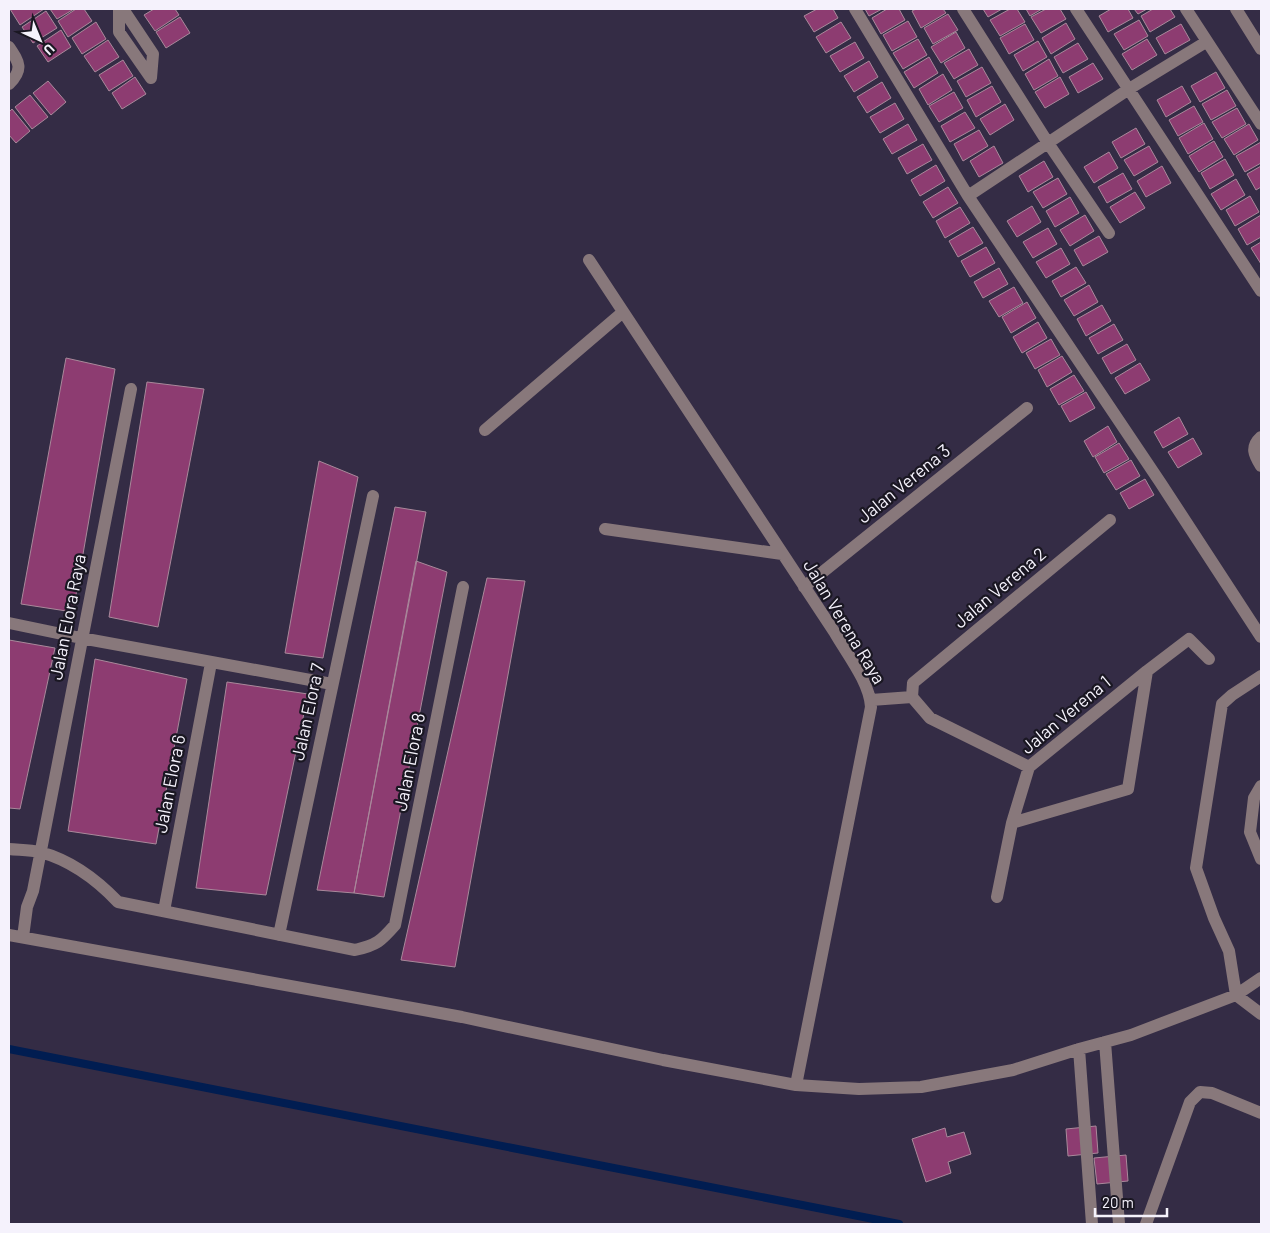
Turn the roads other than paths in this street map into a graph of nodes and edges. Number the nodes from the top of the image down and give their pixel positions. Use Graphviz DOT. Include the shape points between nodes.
graph roads {
  1 [pos="119,9"];
  2 [pos="124,9"];
  3 [pos="855,9"];
  4 [pos="963,9"];
  5 [pos="1076,9"];
  6 [pos="1186,9"];
  7 [pos="1236,9"];
  8 [pos="1206,42"];
  9 [pos="9,46"];
  10 [pos="1261,49"];
  11 [pos="9,84"];
  12 [pos="1129,89"];
  13 [pos="1261,124"];
  14 [pos="1048,143"];
  15 [pos="968,196"];
  16 [pos="1109,233"];
  17 [pos="589,260"];
  18 [pos="1261,291"];
  19 [pos="623,312"];
  20 [pos="131,389"];
  21 [pos="1027,408"];
  22 [pos="485,430"];
  23 [pos="1261,437"];
  24 [pos="1261,466"];
  25 [pos="373,496"];
  26 [pos="1110,520"];
  27 [pos="605,529"];
  28 [pos="782,554"];
  29 [pos="463,587"];
  30 [pos="804,587"];
  31 [pos="9,623"];
  32 [pos="1261,637"];
  33 [pos="81,638"];
  34 [pos="1209,659"];
  35 [pos="211,663"];
  36 [pos="1147,671"];
  37 [pos="1261,676"];
  38 [pos="332,684"];
  39 [pos="912,697"];
  40 [pos="871,700"];
  41 [pos="1029,767"];
  42 [pos="1261,786"];
  43 [pos="1012,823"];
  44 [pos="9,849"];
  45 [pos="40,852"];
  46 [pos="1261,859"];
  47 [pos="997,897"];
  48 [pos="164,911"];
  49 [pos="9,934"];
  50 [pos="279,935"];
  51 [pos="23,937"];
  52 [pos="1261,978"];
  53 [pos="1236,995"];
  54 [pos="1261,1014"];
  55 [pos="1105,1042"];
  56 [pos="1079,1049"];
  57 [pos="796,1085"];
  58 [pos="1261,1113"];
  59 [pos="1092,1224"];
  60 [pos="1119,1224"];
  61 [pos="1146,1224"];
  1 -- 2 [label="street" via="119,32 151,78 153,54"];
  3 -- 15 [label="street"];
  4 -- 14 [label="street"];
  5 -- 12 [label="street"];
  6 -- 8 [label="street"];
  7 -- 10 [label="street"];
  8 -- 12 [label="street"];
  8 -- 13 [label="street"];
  9 -- 11 [label="street" via="18,60 19,70"];
  12 -- 14 [label="street"];
  12 -- 18 [label="street"];
  14 -- 15 [label="street"];
  14 -- 16 [label="street"];
  15 -- 32 [label="street"];
  17 -- 19 [label="street, Jalan Verena Raya"];
  19 -- 22 [label="street"];
  19 -- 28 [label="street, Jalan Verena Raya"];
  20 -- 33 [label="street, Jalan Elora Raya"];
  21 -- 30 [label="street, Jalan Verena 3"];
  23 -- 24 [label="street" via="1254,448 1254,455"];
  25 -- 38 [label="street, Jalan Elora 7"];
  26 -- 39 [label="street, Jalan Verena 2" via="913,683"];
  27 -- 28 [label="street"];
  28 -- 30 [label="street, Jalan Verena Raya"];
  29 -- 50 [label="street, Jalan Elora 8" via="395,925 371,947 355,950"];
  30 -- 40 [label="street, Jalan Verena Raya" via="840,641"];
  31 -- 33 [label="street"];
  33 -- 35 [label="street"];
  33 -- 45 [label="street, Jalan Elora Raya"];
  34 -- 36 [label="street, Jalan Verena 1" via="1189,639"];
  35 -- 38 [label="street"];
  35 -- 48 [label="street, Jalan Elora 6"];
  36 -- 41 [label="street, Jalan Verena 1"];
  36 -- 43 [label="street" via="1128,789"];
  37 -- 53 [label="street" via="1222,704 1196,868 1229,951"];
  38 -- 50 [label="street, Jalan Elora 7"];
  39 -- 40 [label="street"];
  39 -- 41 [label="street" via="930,718"];
  40 -- 57 [label="street, Jalan Verena Raya"];
  41 -- 43 [label="street, Jalan Verena 1"];
  42 -- 46 [label="street" via="1254,798 1250,832"];
  43 -- 47 [label="street, Jalan Verena 1"];
  44 -- 45 [label="street"];
  45 -- 48 [label="street" via="86,874 118,902"];
  45 -- 51 [label="street, Jalan Elora Raya"];
  48 -- 50 [label="street"];
  49 -- 51 [label="street"];
  51 -- 57 [label="street" via="462,1017"];
  52 -- 53 [label="street"];
  53 -- 54 [label="street"];
  53 -- 55 [label="street" via="1131,1036"];
  55 -- 56 [label="street"];
  55 -- 60 [label="street"];
  56 -- 57 [label="street" via="1013,1070 921,1087 859,1089"];
  56 -- 59 [label="street"];
  58 -- 61 [label="street" via="1212,1093 1200,1092 1190,1102"];
}
